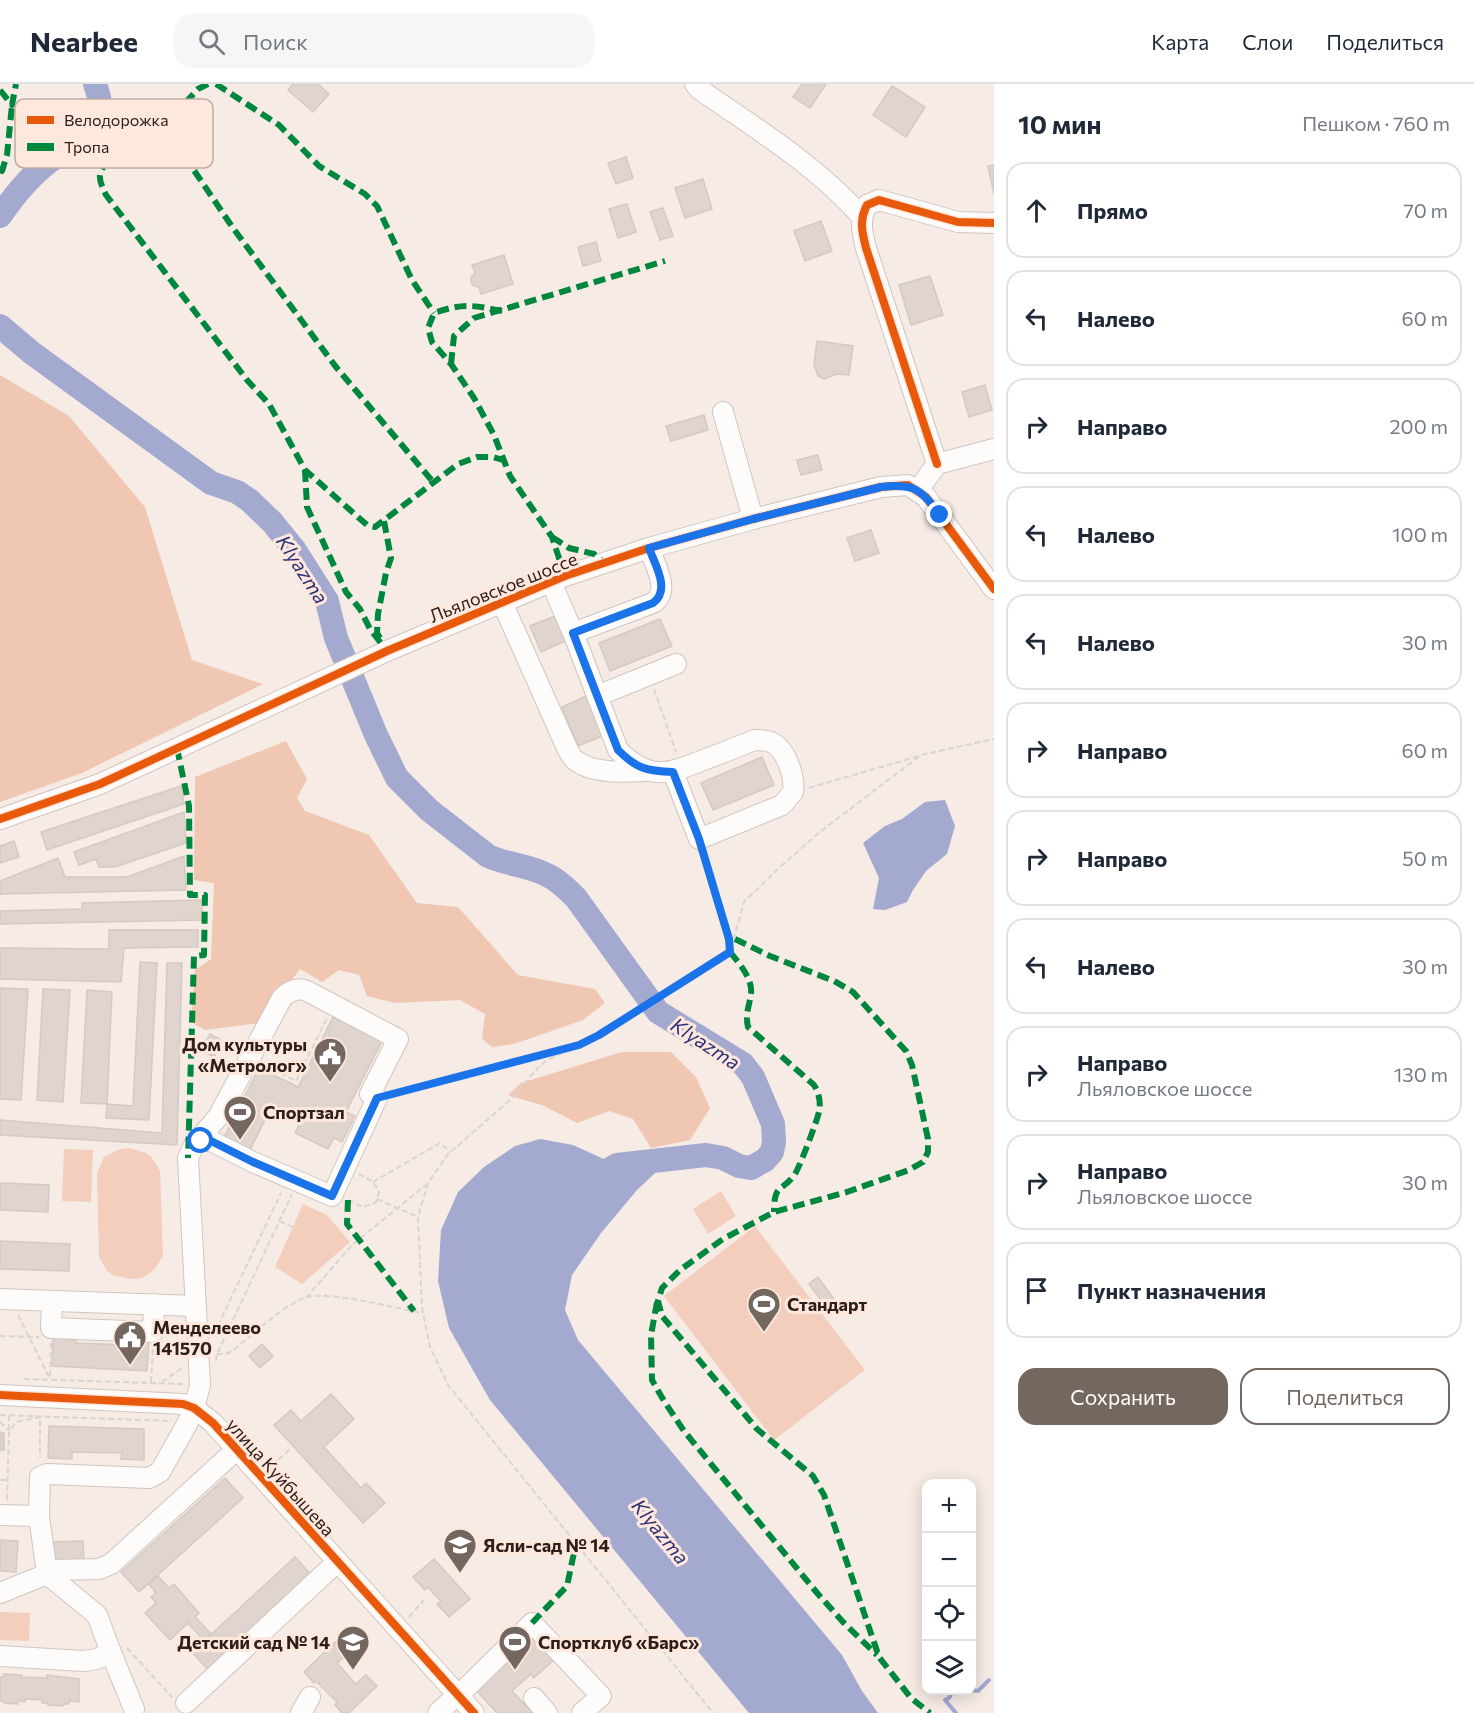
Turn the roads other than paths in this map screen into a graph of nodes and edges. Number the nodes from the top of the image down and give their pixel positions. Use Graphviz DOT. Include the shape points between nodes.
graph roads {
  1 [pos="695,84"];
  2 [pos="861,216"];
  3 [pos="994,223"];
  4 [pos="723,412"];
  5 [pos="994,448"];
  6 [pos="937,464"];
  7 [pos="918,490"];
  8 [pos="753,519"];
  9 [pos="649,548"];
  10 [pos="550,582"];
  11 [pos="994,589"];
  12 [pos="502,602"];
  13 [pos="573,633"];
  14 [pos="676,664"];
  15 [pos="597,696"];
  16 [pos="647,771"];
  17 [pos="677,771"];
  18 [pos="0,819"];
  19 [pos="194,1145"];
  20 [pos="5,1299"];
  21 [pos="52,1301"];
  22 [pos="154,1304"];
  23 [pos="195,1306"];
  24 [pos="0,1395"];
  25 [pos="190,1416"];
  26 [pos="236,1450"];
  27 [pos="3,1515"];
  28 [pos="39,1516"];
  29 [pos="337,1562"];
  30 [pos="47,1574"];
  31 [pos="0,1593"];
  32 [pos="119,1649"];
  33 [pos="0,1656"];
  34 [pos="460,1692"];
  35 [pos="534,1698"];
  36 [pos="179,1701"];
  37 [pos="134,1709"];
  38 [pos="438,1713"];
  39 [pos="474,1713"];
  40 [pos="547,1713"];
  41 [pos="582,1713"];
  1 -- 2 [label="street" via="804,163"];
  2 -- 3 [label="street" via="867,205 879,200 958,222"];
  2 -- 6 [label="street" via="866,248"];
  4 -- 8 [label="street"];
  5 -- 6 [label="street"];
  6 -- 7 [label="street"];
  7 -- 8 [label="street, Льяловское шоссе" via="908,485 881,487"];
  7 -- 11 [label="street"];
  8 -- 9 [label="street, Льяловское шоссе"];
  9 -- 10 [label="street, Льяловское шоссе"];
  9 -- 13 [label="street" via="661,580 659,599"];
  10 -- 12 [label="street, Льяловское шоссе"];
  10 -- 13 [label="street"];
  12 -- 16 [label="street" via="575,760 611,772"];
  12 -- 18 [label="street, Льяловское шоссе" via="100,784"];
  13 -- 15 [label="street"];
  14 -- 15 [label="street"];
  15 -- 16 [label="street" via="618,750 630,763"];
  16 -- 17 [label="street"];
  17 -- 17 [label="street" via="699,839 782,805 794,792 793,777 783,754 767,740 754,740"];
  19 -- 19 [label="street" via="218,1117 287,993 301,989 398,1038 370,1094 377,1098 332,1196 211,1141"];
  19 -- 23 [label="street" via="188,1158"];
  20 -- 21 [label="street"];
  21 -- 22 [label="street"];
  21 -- 22 [label="street" via="51,1333 153,1332"];
  22 -- 23 [label="street"];
  23 -- 25 [label="street" via="210,1359"];
  24 -- 25 [label="street, улица Куйбышева" via="183,1404"];
  25 -- 26 [label="street, улица Куйбышева" via="213,1423"];
  25 -- 28 [label="street" via="155,1476 47,1474 39,1482"];
  26 -- 29 [label="street, улица Куйбышева"];
  26 -- 30 [label="street" via="111,1564 99,1569 53,1570"];
  27 -- 28 [label="street"];
  28 -- 30 [label="street"];
  29 -- 34 [label="street, улица Куйбышева"];
  29 -- 36 [label="street"];
  30 -- 31 [label="street"];
  30 -- 32 [label="street" via="97,1615"];
  32 -- 33 [label="street" via="96,1660"];
  32 -- 37 [label="street"];
  34 -- 38 [label="street"];
  34 -- 39 [label="street, улица Куйбышева"];
  34 -- 41 [label="street" via="532,1623 601,1696"];
  35 -- 40 [label="street"];
}
